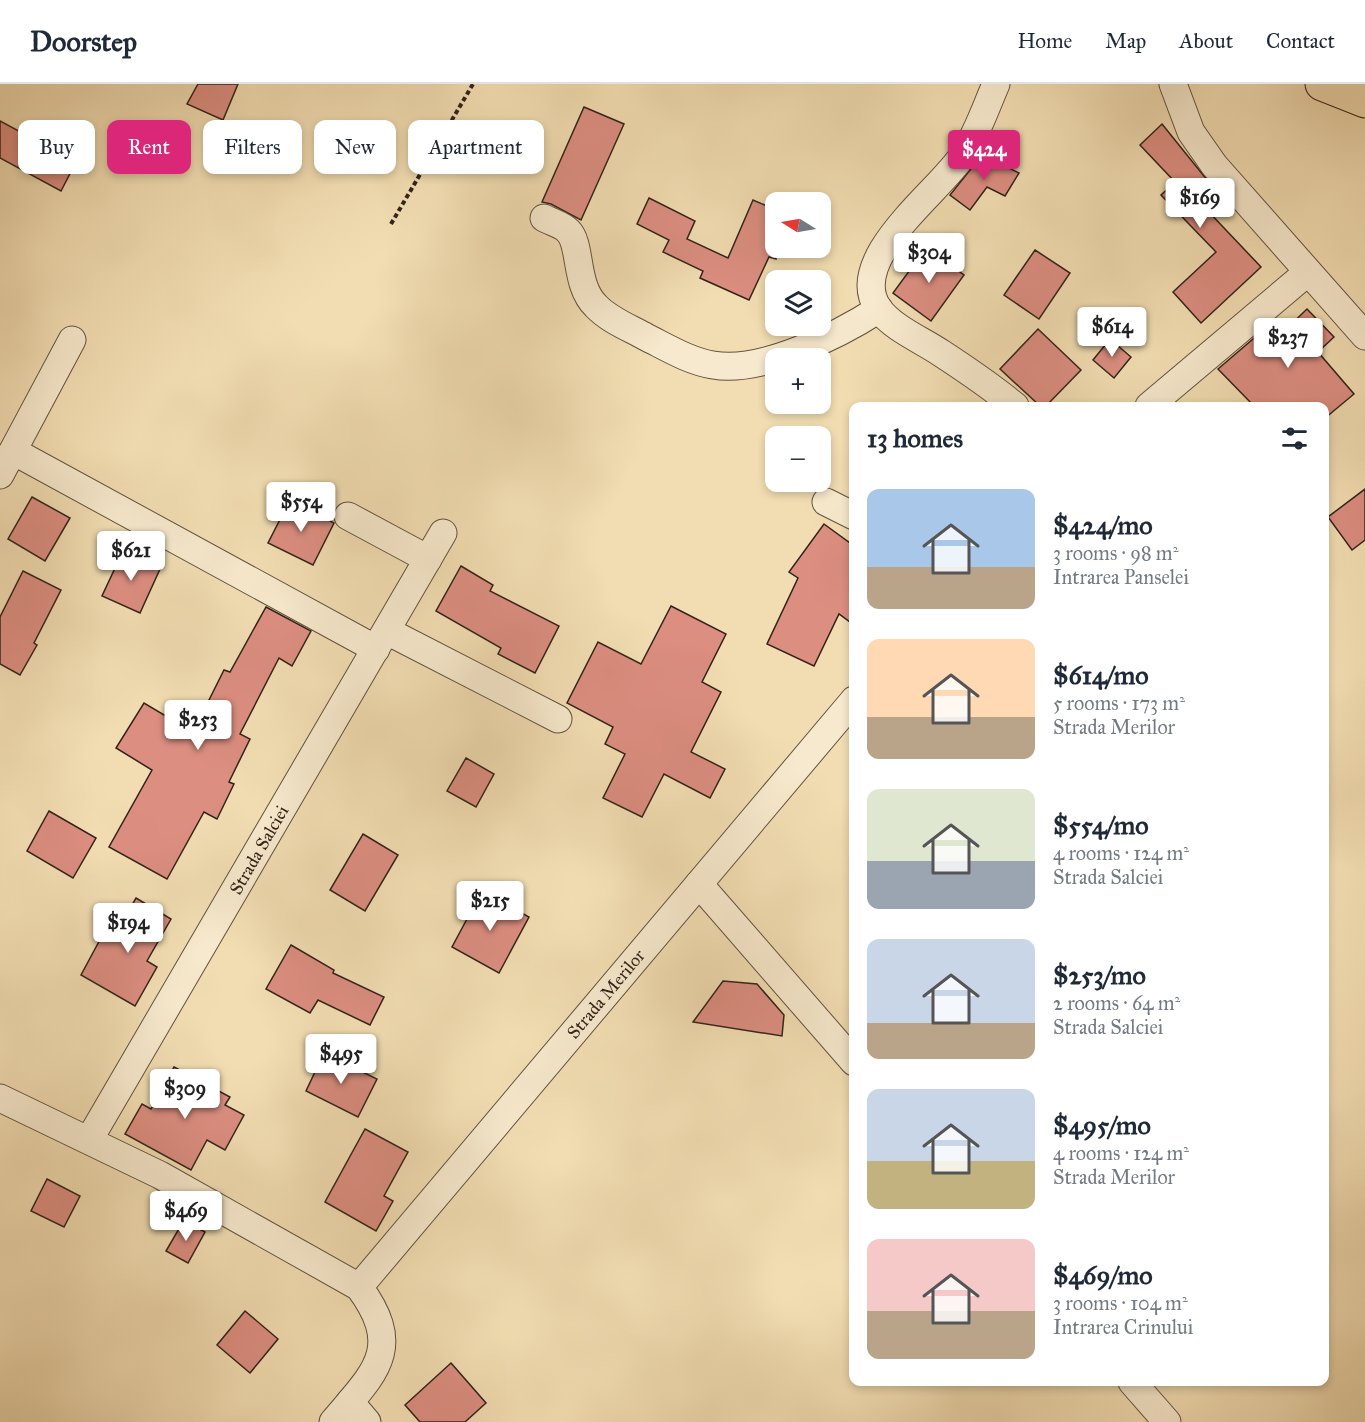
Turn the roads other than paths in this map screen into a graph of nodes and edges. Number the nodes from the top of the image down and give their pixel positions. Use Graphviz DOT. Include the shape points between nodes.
graph roads {
  1 [pos="996,84"];
  2 [pos="1173,84"];
  3 [pos="1322,84"];
  4 [pos="1365,101"];
  5 [pos="544,218"];
  6 [pos="1308,272"];
  7 [pos="879,309"];
  8 [pos="1365,336"];
  9 [pos="72,340"];
  10 [pos="1011,402"];
  11 [pos="1154,402"];
  12 [pos="13,451"];
  13 [pos="0,475"];
  14 [pos="826,502"];
  15 [pos="849,514"];
  16 [pos="348,516"];
  17 [pos="443,533"];
  18 [pos="428,560"];
  19 [pos="382,640"];
  20 [pos="849,706"];
  21 [pos="558,719"];
  22 [pos="699,884"];
  23 [pos="849,1056"];
  24 [pos="0,1098"];
  25 [pos="89,1140"];
  26 [pos="359,1287"];
  27 [pos="1135,1386"];
  28 [pos="350,1415"];
  29 [pos="1167,1422"];
  1 -- 7 [label="street" via="963,155 886,243 872,273 870,290"];
  2 -- 6 [label="street" via="1191,132 1214,165"];
  3 -- 4 [label="highway"];
  5 -- 7 [label="street" via="568,230 575,242 576,262 595,306 680,355 713,365 739,367 792,352 849,328"];
  6 -- 8 [label="street"];
  6 -- 11 [label="street"];
  7 -- 10 [label="street"];
  9 -- 12 [label="street"];
  12 -- 13 [label="street"];
  12 -- 19 [label="street"];
  14 -- 15 [label="street"];
  16 -- 18 [label="street"];
  17 -- 18 [label="street, Strada Salciei"];
  18 -- 19 [label="street, Strada Salciei"];
  19 -- 21 [label="street"];
  19 -- 25 [label="street, Strada Salciei"];
  20 -- 22 [label="street, Strada Merilor"];
  22 -- 23 [label="street"];
  22 -- 26 [label="street, Strada Merilor"];
  24 -- 25 [label="street"];
  25 -- 26 [label="street" via="227,1211"];
  26 -- 28 [label="street" via="380,1322 382,1343 372,1378"];
  27 -- 29 [label="street"];
}
